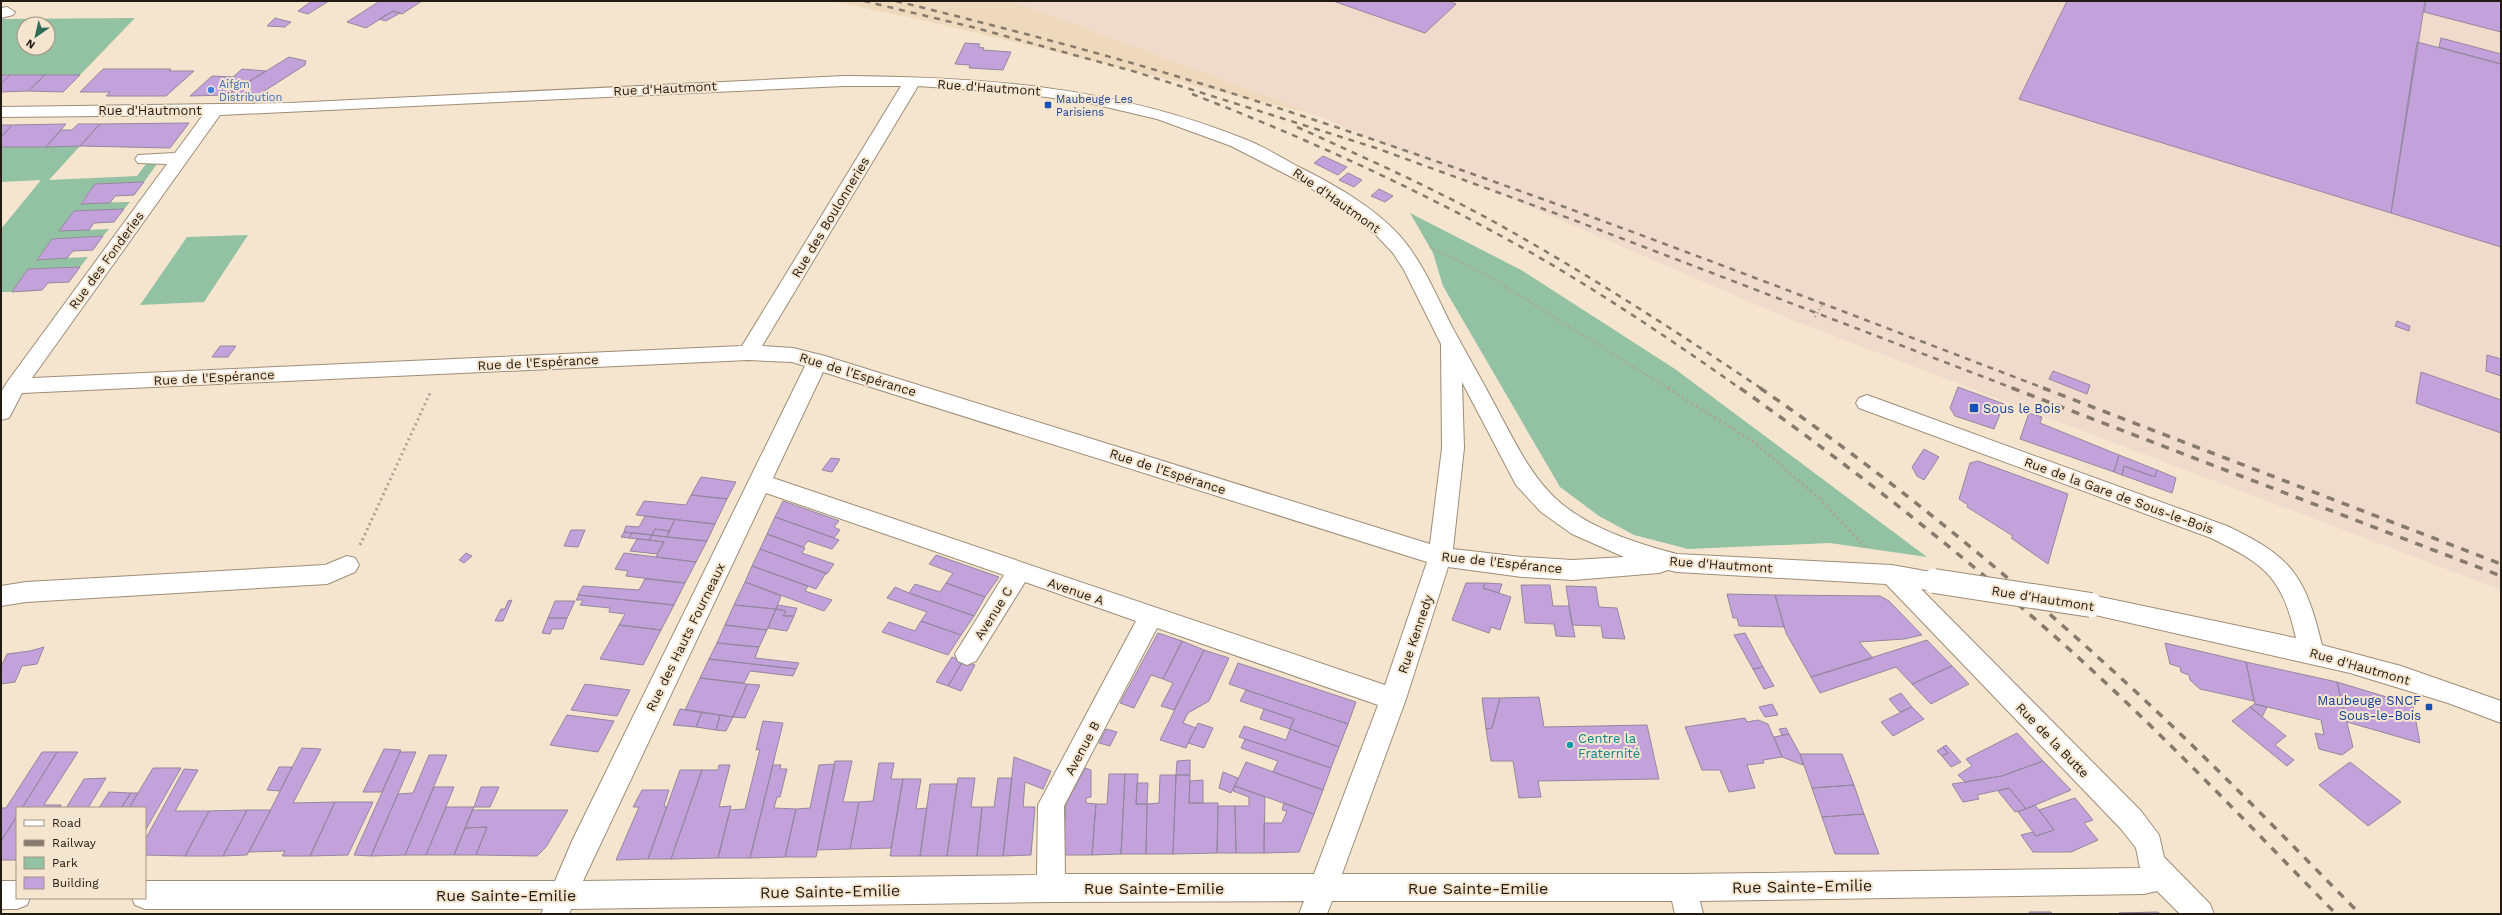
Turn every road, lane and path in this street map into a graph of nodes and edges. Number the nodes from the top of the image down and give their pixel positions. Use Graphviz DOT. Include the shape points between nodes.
graph roads {
  1 [pos="912,82"];
  2 [pos="215,110"];
  3 [pos="1,112"];
  4 [pos="180,158"];
  5 [pos="144,159"];
  6 [pos="1392,240"];
  7 [pos="1825,300"];
  8 [pos="1815,317"];
  9 [pos="1450,341"];
  10 [pos="748,353"];
  11 [pos="818,361"];
  12 [pos="442,367"];
  13 [pos="15,386"];
  14 [pos="1867,403"];
  15 [pos="1,412"];
  16 [pos="760,483"];
  17 [pos="1440,557"];
  18 [pos="1677,563"];
  19 [pos="347,565"];
  20 [pos="1019,572"];
  21 [pos="1892,575"];
  22 [pos="1,596"];
  23 [pos="1151,617"];
  24 [pos="2311,651"];
  25 [pos="967,654"];
  26 [pos="1393,699"];
  27 [pos="2501,712"];
  28 [pos="2162,876"];
  29 [pos="1324,887"];
  30 [pos="1051,888"];
  31 [pos="146,894"];
  32 [pos="1,895"];
  33 [pos="16,895"];
  34 [pos="1686,901"];
  35 [pos="559,904"];
  36 [pos="1313,914"];
  37 [pos="2200,914"];
  1 -- 2 [label="street, Rue d'Hautmont" via="809,80"];
  1 -- 6 [label="street, Rue d'Hautmont" via="992,87 1096,99 1194,124 1230,137 1289,167 1354,209"];
  1 -- 10 [label="street, Rue des Boulonneries"];
  2 -- 3 [label="street, Rue d'Hautmont"];
  2 -- 4 [label="street, Rue des Fonderies"];
  4 -- 5 [label="street"];
  4 -- 13 [label="street, Rue des Fonderies"];
  6 -- 9 [label="street, Rue d'Hautmont" via="1415,275"];
  6 -- 21 [label="path" via="1424,244 1487,274 1755,443 1818,497"];
  7 -- 8 [label="path"];
  9 -- 17 [label="street, Rue Kennedy" via="1453,448"];
  9 -- 18 [label="street, Rue d'Hautmont" via="1524,479 1549,506 1580,528 1608,541 1641,554"];
  10 -- 11 [label="street, Rue de l'Espérance" via="793,355"];
  10 -- 12 [label="street, Rue de l'Espérance"];
  11 -- 16 [label="street, Rue des Hauts Fourneaux"];
  11 -- 17 [label="street, Rue de l'Espérance"];
  12 -- 13 [label="street, Rue de l'Espérance"];
  12 -- 19 [label="path" via="355,555"];
  13 -- 15 [label="street, Rue des Fonderies"];
  14 -- 24 [label="street, Rue de la Gare de Sous-le-Bois" via="2219,532 2248,545 2269,558 2286,574 2298,598"];
  16 -- 20 [label="street, Avenue A"];
  16 -- 35 [label="street, Rue des Hauts Fourneaux" via="582,850"];
  17 -- 18 [label="street, Rue de l'Espérance" via="1573,570"];
  17 -- 26 [label="street, Rue Kennedy"];
  18 -- 21 [label="street, Rue d'Hautmont"];
  19 -- 22 [label="street" via="327,574 26,592"];
  20 -- 23 [label="street, Avenue A"];
  20 -- 25 [label="street, Avenue C"];
  21 -- 24 [label="street, Rue d'Hautmont, bridge" via="2091,605"];
  21 -- 28 [label="street, Rue de la Butte" via="2131,820 2149,844 2151,862"];
  23 -- 26 [label="street, Avenue A"];
  23 -- 30 [label="street, Avenue B" via="1051,805"];
  24 -- 27 [label="street, Rue d'Hautmont" via="2434,688"];
  26 -- 29 [label="street, Rue Kennedy"];
  28 -- 34 [label="street, Rue Sainte-Emilie" via="2144,881"];
  28 -- 37 [label="street, Rue de la Butte"];
  29 -- 30 [label="street, Rue Sainte-Emilie"];
  29 -- 34 [label="street, Rue Sainte-Emilie"];
  29 -- 36 [label="street, Rue Kennedy"];
  30 -- 35 [label="street, Rue Sainte-Emilie"];
  31 -- 35 [label="street, Rue Sainte-Emilie"];
  32 -- 33 [label="street"];
}
